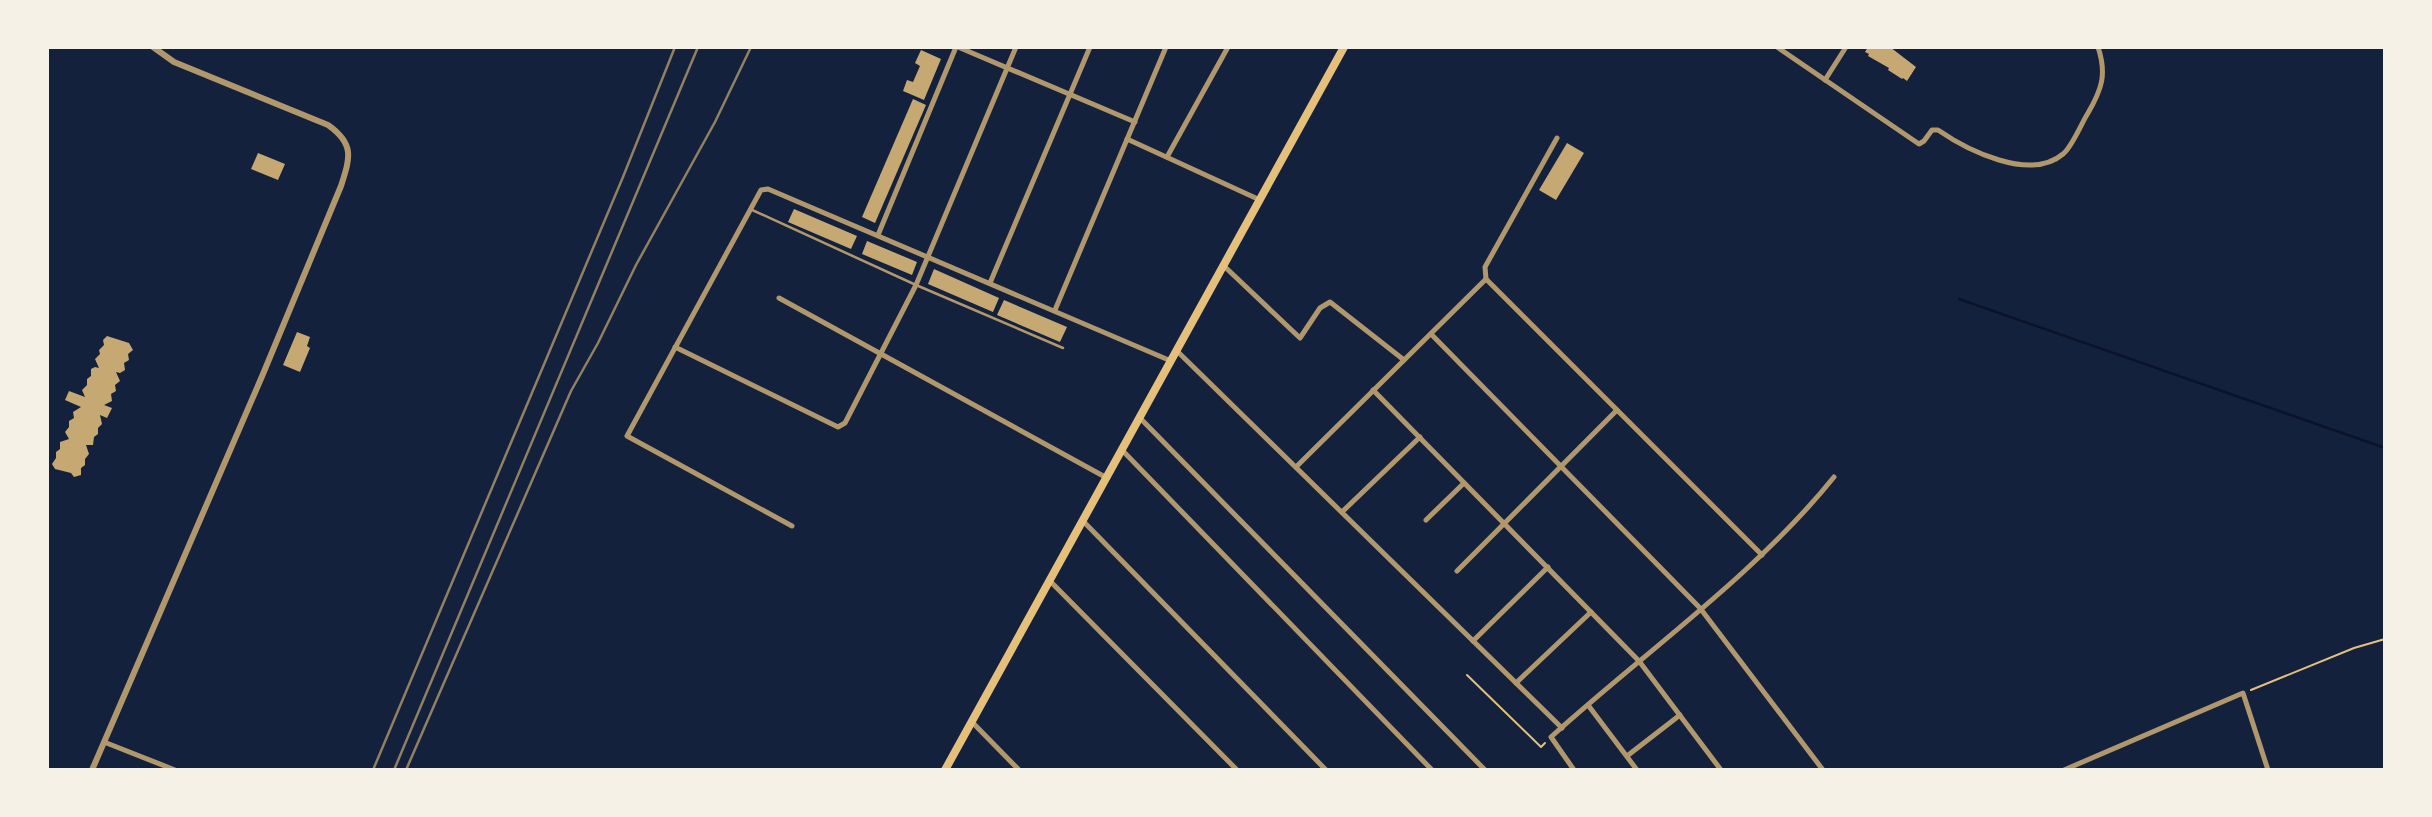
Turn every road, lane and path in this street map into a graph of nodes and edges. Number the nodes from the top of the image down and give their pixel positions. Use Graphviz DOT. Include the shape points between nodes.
graph roads {
  1 [pos="153,47"];
  2 [pos="957,47"];
  3 [pos="1016,47"];
  4 [pos="1090,47"];
  5 [pos="1166,47"];
  6 [pos="1228,47"];
  7 [pos="1344,47"];
  8 [pos="1777,47"];
  9 [pos="1846,47"];
  10 [pos="2098,47"];
  11 [pos="1007,68"];
  12 [pos="1825,80"];
  13 [pos="1070,95"];
  14 [pos="1135,122"];
  15 [pos="1557,138"];
  16 [pos="1128,139"];
  17 [pos="1167,157"];
  18 [pos="1260,200"];
  19 [pos="750,209"];
  20 [pos="877,235"];
  21 [pos="928,256"];
  22 [pos="1224,266"];
  23 [pos="1486,279"];
  24 [pos="990,283"];
  25 [pos="916,285"];
  26 [pos="779,298"];
  27 [pos="1055,310"];
  28 [pos="1431,334"];
  29 [pos="676,347"];
  30 [pos="1063,348"];
  31 [pos="1177,351"];
  32 [pos="882,353"];
  33 [pos="1404,360"];
  34 [pos="1171,361"];
  35 [pos="1373,390"];
  36 [pos="1617,410"];
  37 [pos="1140,418"];
  38 [pos="1420,437"];
  39 [pos="1122,450"];
  40 [pos="1561,466"];
  41 [pos="1296,467"];
  42 [pos="1835,477"];
  43 [pos="1107,478"];
  44 [pos="1464,483"];
  45 [pos="1342,512"];
  46 [pos="1426,520"];
  47 [pos="1083,522"];
  48 [pos="1504,523"];
  49 [pos="793,526"];
  50 [pos="1762,555"];
  51 [pos="1548,567"];
  52 [pos="1457,571"];
  53 [pos="1050,581"];
  54 [pos="1700,608"];
  55 [pos="1591,611"];
  56 [pos="2385,639"];
  57 [pos="1473,641"];
  58 [pos="1639,661"];
  59 [pos="1467,675"];
  60 [pos="1516,683"];
  61 [pos="2243,693"];
  62 [pos="1588,705"];
  63 [pos="1680,715"];
  64 [pos="972,722"];
  65 [pos="1562,728"];
  66 [pos="1551,737"];
  67 [pos="104,742"];
  68 [pos="1627,756"];
  69 [pos="1719,768"];
  70 [pos="92,770"];
  71 [pos="175,770"];
  72 [pos="945,770"];
  73 [pos="1019,770"];
  74 [pos="1237,770"];
  75 [pos="1326,770"];
  76 [pos="1432,770"];
  77 [pos="1485,770"];
  78 [pos="1574,770"];
  79 [pos="1637,770"];
  80 [pos="1711,770"];
  81 [pos="1823,770"];
  82 [pos="2064,770"];
  83 [pos="2268,770"];
  1 -- 67 [label="street" via="174,62 328,125 349,148 336,198"];
  2 -- 11 [label="street"];
  2 -- 20 [label="street"];
  3 -- 11 [label="street"];
  4 -- 13 [label="street"];
  5 -- 14 [label="street"];
  6 -- 17 [label="street"];
  7 -- 18 [label="main road"];
  8 -- 12 [label="street"];
  9 -- 12 [label="street"];
  10 -- 12 [label="street" via="2104,63 2097,96 2064,154 2034,165 1987,158 1938,131 1932,130 1919,144"];
  11 -- 13 [label="street"];
  11 -- 21 [label="street"];
  13 -- 14 [label="street"];
  13 -- 24 [label="street"];
  14 -- 16 [label="street"];
  15 -- 23 [label="street" via="1485,267"];
  16 -- 17 [label="street"];
  16 -- 27 [label="street"];
  17 -- 18 [label="street"];
  18 -- 22 [label="main road"];
  19 -- 20 [label="street" via="761,190 768,188"];
  19 -- 25 [label="lane"];
  19 -- 29 [label="street"];
  20 -- 21 [label="street"];
  21 -- 24 [label="street"];
  21 -- 25 [label="street"];
  22 -- 31 [label="main road"];
  22 -- 33 [label="street" via="1300,338 1320,308 1330,302"];
  23 -- 28 [label="street"];
  23 -- 36 [label="street"];
  24 -- 27 [label="street"];
  25 -- 30 [label="lane"];
  25 -- 32 [label="street"];
  26 -- 32 [label="street"];
  27 -- 34 [label="street"];
  28 -- 33 [label="street"];
  28 -- 40 [label="street"];
  29 -- 32 [label="street" via="838,427 845,423"];
  29 -- 49 [label="street" via="627,436"];
  31 -- 34 [label="main road"];
  31 -- 41 [label="street"];
  32 -- 43 [label="street"];
  33 -- 35 [label="street"];
  34 -- 37 [label="main road"];
  35 -- 38 [label="street"];
  35 -- 41 [label="street"];
  36 -- 40 [label="street"];
  36 -- 50 [label="street"];
  37 -- 39 [label="main road"];
  37 -- 77 [label="street"];
  38 -- 44 [label="street"];
  38 -- 45 [label="street"];
  39 -- 43 [label="main road"];
  39 -- 76 [label="street"];
  40 -- 48 [label="street"];
  40 -- 54 [label="street"];
  41 -- 45 [label="street"];
  42 -- 50 [label="street"];
  43 -- 47 [label="main road"];
  44 -- 46 [label="street"];
  44 -- 48 [label="street"];
  45 -- 57 [label="street"];
  47 -- 53 [label="main road"];
  47 -- 75 [label="street"];
  48 -- 51 [label="street"];
  48 -- 52 [label="street"];
  50 -- 54 [label="street"];
  51 -- 55 [label="street"];
  51 -- 57 [label="street"];
  53 -- 64 [label="main road"];
  53 -- 74 [label="street"];
  54 -- 58 [label="street"];
  54 -- 81 [label="street"];
  55 -- 58 [label="street"];
  55 -- 60 [label="street"];
  56 -- 61 [label="path"];
  57 -- 60 [label="street"];
  58 -- 62 [label="street"];
  58 -- 63 [label="street"];
  59 -- 66 [label="path" via="1541,747"];
  60 -- 65 [label="street"];
  61 -- 82 [label="street"];
  61 -- 83 [label="street"];
  62 -- 65 [label="street"];
  62 -- 68 [label="street"];
  63 -- 68 [label="street"];
  63 -- 69 [label="street"];
  64 -- 72 [label="main road"];
  64 -- 73 [label="street"];
  65 -- 66 [label="street"];
  66 -- 78 [label="street"];
  67 -- 70 [label="street"];
  67 -- 71 [label="street"];
  68 -- 79 [label="street"];
  69 -- 80 [label="street"];
}
